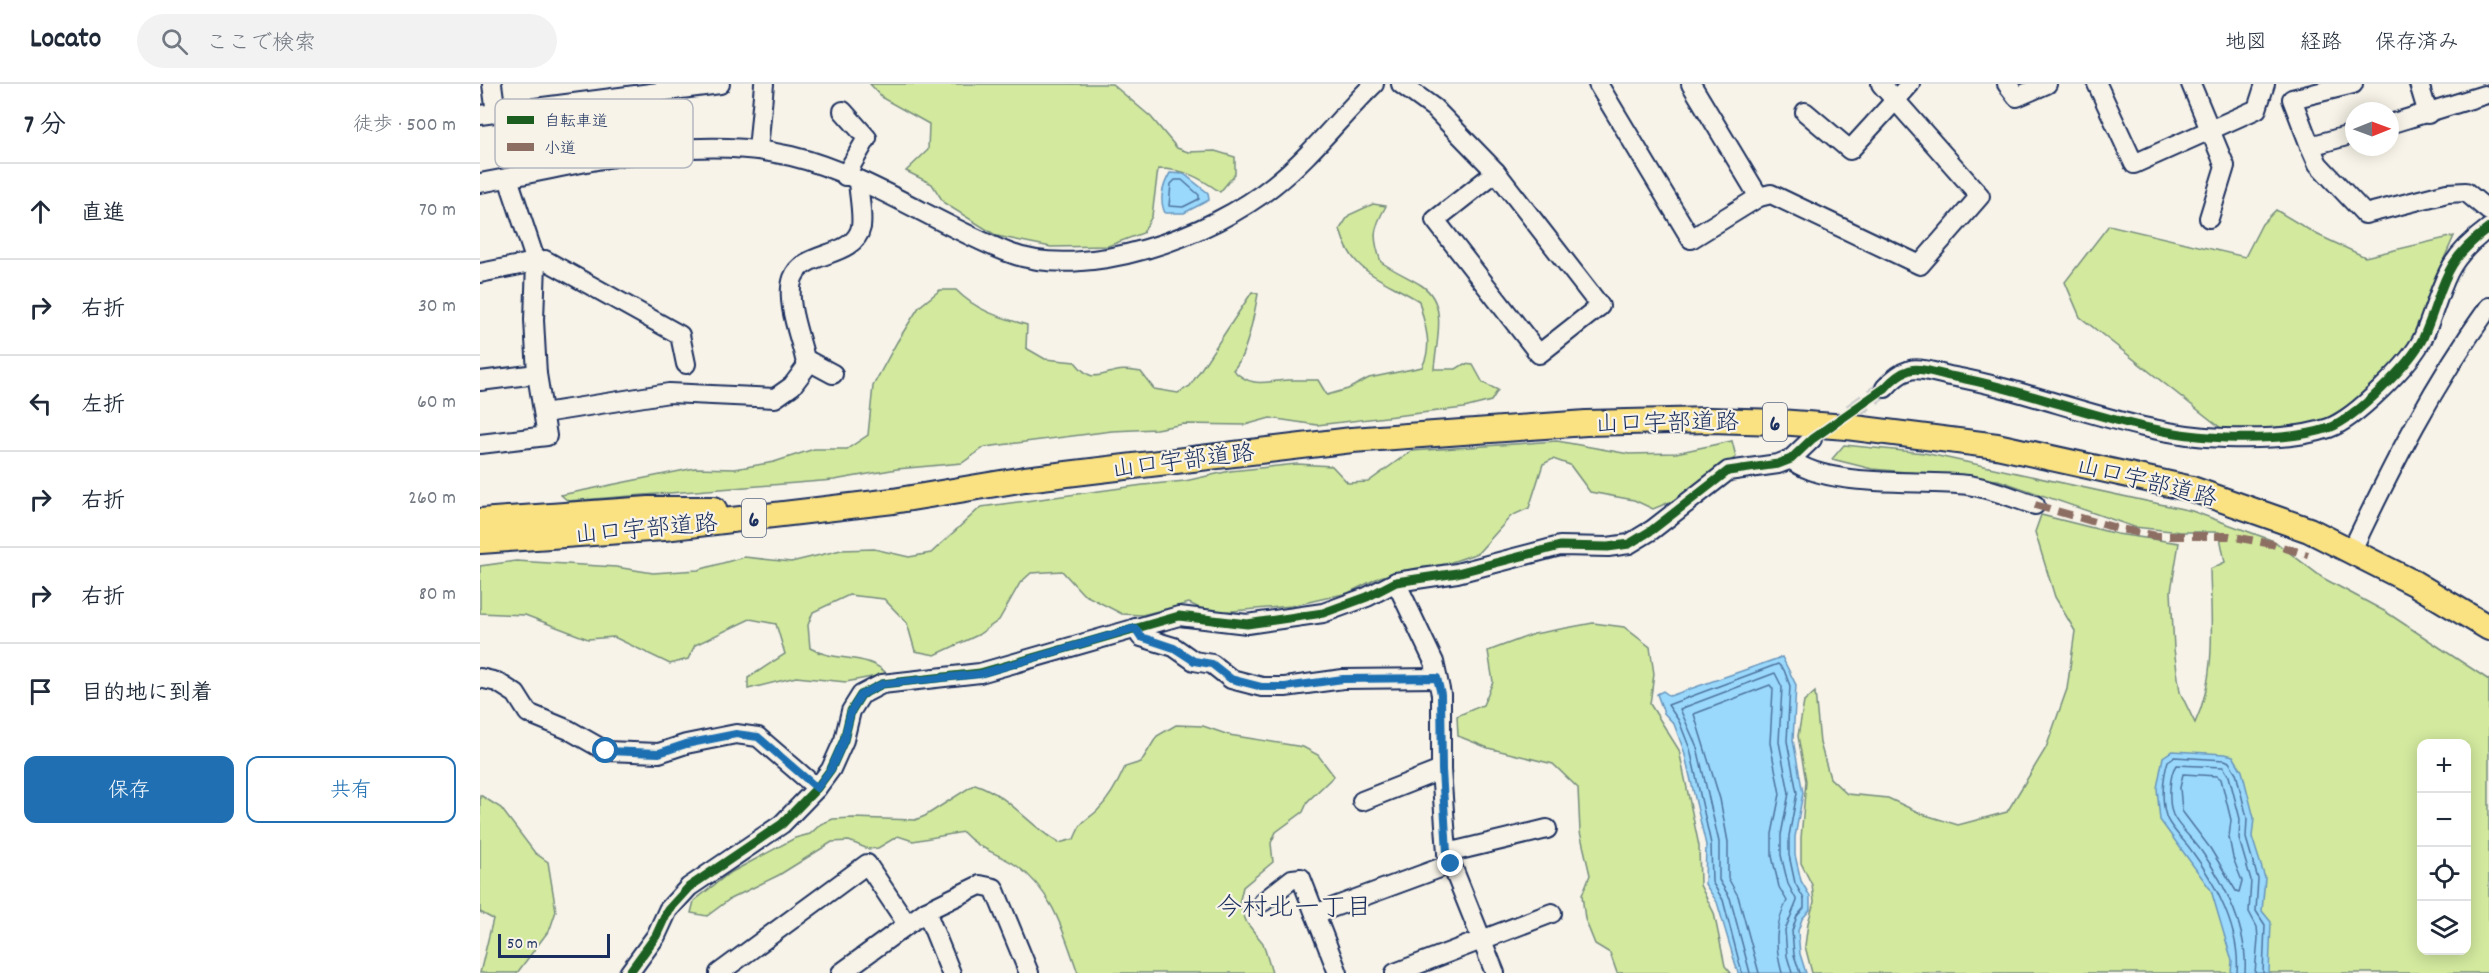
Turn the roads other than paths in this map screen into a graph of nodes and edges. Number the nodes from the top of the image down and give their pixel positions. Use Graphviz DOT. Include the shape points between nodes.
graph roads {
  1 [pos="492,84"];
  2 [pos="720,84"];
  3 [pos="764,84"];
  4 [pos="1374,84"];
  5 [pos="1401,84"];
  6 [pos="1598,84"];
  7 [pos="1691,84"];
  8 [pos="1881,84"];
  9 [pos="1910,84"];
  10 [pos="2007,84"];
  11 [pos="2048,84"];
  12 [pos="2097,84"];
  13 [pos="2191,84"];
  14 [pos="2265,84"];
  15 [pos="2353,84"];
  16 [pos="2419,84"];
  17 [pos="661,88"];
  18 [pos="2484,95"];
  19 [pos="588,99"];
  20 [pos="1896,100"];
  21 [pos="843,111"];
  22 [pos="1805,112"];
  23 [pos="488,114"];
  24 [pos="2428,114"];
  25 [pos="2399,122"];
  26 [pos="2212,129"];
  27 [pos="2345,136"];
  28 [pos="2310,146"];
  29 [pos="693,148"];
  30 [pos="758,150"];
  31 [pos="565,168"];
  32 [pos="1496,172"];
  33 [pos="508,178"];
  34 [pos="851,179"];
  35 [pos="480,183"];
  36 [pos="1759,197"];
  37 [pos="2489,211"];
  38 [pos="2209,218"];
  39 [pos="2489,228"];
  40 [pos="536,261"];
  41 [pos="480,273"];
  42 [pos="2489,306"];
  43 [pos="810,362"];
  44 [pos="687,364"];
  45 [pos="537,374"];
  46 [pos="833,374"];
  47 [pos="480,381"];
  48 [pos="1885,388"];
  49 [pos="544,413"];
  50 [pos="1812,439"];
  51 [pos="480,444"];
  52 [pos="1791,459"];
  53 [pos="1025,479"];
  54 [pos="2035,505"];
  55 [pos="725,509"];
  56 [pos="480,521"];
  57 [pos="664,528"];
  58 [pos="480,529"];
  59 [pos="480,541"];
  60 [pos="2352,550"];
  61 [pos="480,555"];
  62 [pos="1396,582"];
  63 [pos="1135,628"];
  64 [pos="2489,628"];
  65 [pos="480,678"];
  66 [pos="1437,678"];
  67 [pos="1442,770"];
  68 [pos="817,788"];
  69 [pos="1362,801"];
  70 [pos="1547,829"];
  71 [pos="1449,859"];
  72 [pos="1263,902"];
  73 [pos="926,911"];
  74 [pos="1552,913"];
  75 [pos="1315,914"];
  76 [pos="907,924"];
  77 [pos="1483,941"];
  78 [pos="629,973"];
  79 [pos="719,973"];
  80 [pos="841,973"];
  81 [pos="951,973"];
  82 [pos="1029,973"];
  83 [pos="1338,973"];
  84 [pos="1395,973"];
  85 [pos="1495,973"];
  1 -- 23 [label="street"];
  2 -- 17 [label="street"];
  3 -- 30 [label="street"];
  4 -- 34 [label="street" via="1294,169 1250,204 1164,242 1097,262 1054,262 1009,253"];
  5 -- 32 [label="street" via="1434,108"];
  6 -- 36 [label="street" via="1691,239"];
  7 -- 36 [label="street"];
  8 -- 20 [label="street"];
  9 -- 20 [label="street"];
  10 -- 11 [label="street" via="2017,97"];
  12 -- 26 [label="street" via="2134,164"];
  13 -- 26 [label="street"];
  14 -- 26 [label="street" via="2257,109"];
  15 -- 28 [label="street" via="2292,99"];
  16 -- 24 [label="street"];
  17 -- 19 [label="street"];
  18 -- 24 [label="street"];
  20 -- 22 [label="street" via="1850,150"];
  20 -- 36 [label="street" via="1980,196 1920,265 1772,194"];
  21 -- 34 [label="street" via="867,138"];
  24 -- 25 [label="street"];
  26 -- 38 [label="street" via="2225,166"];
  27 -- 28 [label="street"];
  28 -- 37 [label="street" via="2318,164 2365,214 2447,193 2466,192"];
  29 -- 30 [label="street"];
  30 -- 34 [label="street" via="792,156"];
  31 -- 33 [label="street"];
  32 -- 32 [label="street" via="1600,306 1539,354 1435,220"];
  33 -- 35 [label="street"];
  33 -- 40 [label="street"];
  34 -- 43 [label="street" via="861,220 856,238 793,275 792,299 805,359"];
  39 -- 48 [label="street" via="2467,244 2449,267 2422,340 2401,369 2331,427 2305,435 2189,436 1994,384 1912,369 1891,380"];
  40 -- 41 [label="street"];
  40 -- 44 [label="street" via="545,260 680,335"];
  40 -- 45 [label="street"];
  42 -- 60 [label="street" via="2426,404"];
  43 -- 46 [label="street"];
  43 -- 49 [label="street" via="792,386 775,398 669,393"];
  45 -- 47 [label="street"];
  45 -- 49 [label="street"];
  49 -- 51 [label="street" via="547,436"];
  50 -- 52 [label="street"];
  52 -- 54 [label="street" via="1812,472 1967,485"];
  52 -- 62 [label="street" via="1728,471 1629,544 1608,548 1560,546 1457,573"];
  53 -- 55 [label="main road, 山口宇部道路 / 6" via="894,488"];
  53 -- 57 [label="main road, 山口宇部道路 / 6" via="893,501"];
  53 -- 60 [label="main road, 山口宇部道路 / 6" via="1352,440 1473,430 1647,421 1779,422 1997,446 2129,474 2248,506"];
  55 -- 56 [label="main road" via="649,509"];
  55 -- 58 [label="main road, 山口宇部道路 / 6" via="556,526"];
  57 -- 59 [label="main road, 山口宇部道路 / 6"];
  57 -- 61 [label="main road" via="597,542"];
  60 -- 64 [label="main road, 山口宇部道路 / 6"];
  62 -- 63 [label="street" via="1323,613 1247,624 1179,616"];
  62 -- 66 [label="street" via="1434,662"];
  63 -- 66 [label="street" via="1141,637 1174,648 1194,661 1212,664 1231,679 1262,687 1343,679"];
  63 -- 68 [label="street" via="980,674 882,684 861,695 851,711 844,740"];
  65 -- 68 [label="street" via="497,682 516,694 528,713 606,751 659,753 736,734 758,737"];
  66 -- 67 [label="street" via="1441,694"];
  67 -- 69 [label="street"];
  67 -- 71 [label="street"];
  68 -- 78 [label="street" via="782,824 689,887 668,910 656,936"];
  70 -- 71 [label="street"];
  71 -- 75 [label="street"];
  71 -- 77 [label="street"];
  72 -- 75 [label="street" via="1292,879 1301,878"];
  73 -- 76 [label="street"];
  73 -- 81 [label="street"];
  73 -- 82 [label="street" via="980,885 994,888"];
  74 -- 77 [label="street"];
  75 -- 83 [label="street"];
  76 -- 79 [label="street" via="867,864"];
  76 -- 80 [label="street"];
  77 -- 84 [label="street"];
  77 -- 85 [label="street"];
}
